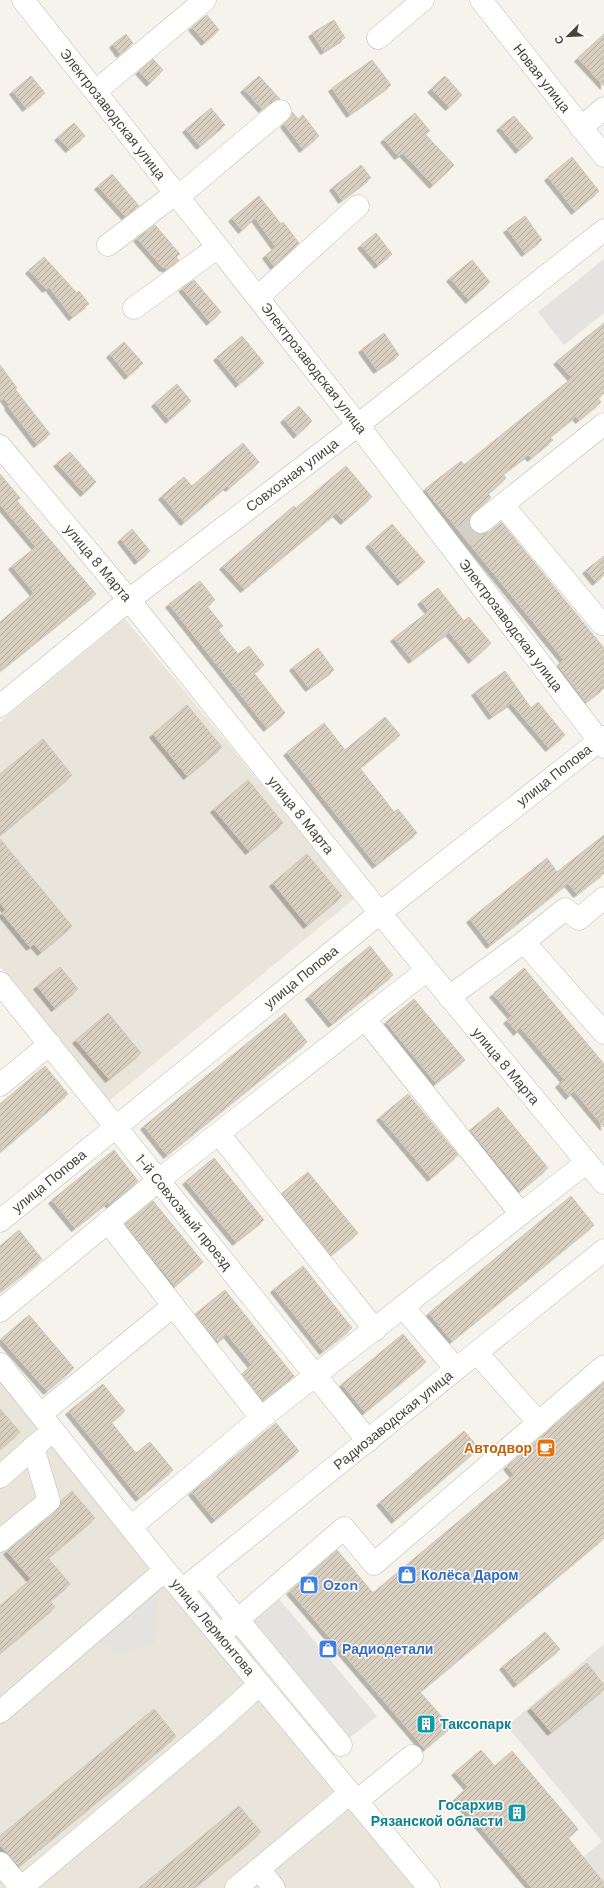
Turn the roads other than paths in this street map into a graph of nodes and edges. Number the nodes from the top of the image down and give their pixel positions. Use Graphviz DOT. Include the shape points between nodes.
graph roads {
  1 [pos="23,0"];
  2 [pos="205,0"];
  3 [pos="423,0"];
  4 [pos="482,0"];
  5 [pos="378,38"];
  6 [pos="96,92"];
  7 [pos="604,108"];
  8 [pos="280,111"];
  9 [pos="581,128"];
  10 [pos="604,156"];
  11 [pos="177,195"];
  12 [pos="358,206"];
  13 [pos="604,230"];
  14 [pos="108,245"];
  15 [pos="218,247"];
  16 [pos="258,297"];
  17 [pos="134,308"];
  18 [pos="604,424"];
  19 [pos="358,425"];
  20 [pos="0,446"];
  21 [pos="503,505"];
  22 [pos="481,522"];
  23 [pos="129,600"];
  24 [pos="604,623"];
  25 [pos="0,706"];
  26 [pos="602,741"];
  27 [pos="604,898"];
  28 [pos="380,913"];
  29 [pos="524,942"];
  30 [pos="427,970"];
  31 [pos="0,983"];
  32 [pos="449,997"];
  33 [pos="365,1019"];
  34 [pos="604,1033"];
  35 [pos="50,1044"];
  36 [pos="0,1085"];
  37 [pos="117,1128"];
  38 [pos="219,1134"];
  39 [pos="587,1162"];
  40 [pos="159,1180"];
  41 [pos="604,1183"];
  42 [pos="521,1214"];
  43 [pos="0,1221"];
  44 [pos="108,1222"];
  45 [pos="604,1250"];
  46 [pos="173,1306"];
  47 [pos="403,1307"];
  48 [pos="0,1311"];
  49 [pos="375,1330"];
  50 [pos="477,1353"];
  51 [pos="0,1364"];
  52 [pos="604,1366"];
  53 [pos="456,1370"];
  54 [pos="316,1376"];
  55 [pos="261,1418"];
  56 [pos="47,1422"];
  57 [pos="539,1423"];
  58 [pos="368,1441"];
  59 [pos="33,1447"];
  60 [pos="0,1477"];
  61 [pos="131,1527"];
  62 [pos="0,1541"];
  63 [pos="165,1570"];
  64 [pos="201,1575"];
  65 [pos="182,1590"];
  66 [pos="238,1619"];
  67 [pos="220,1635"];
  68 [pos="260,1684"];
  69 [pos="0,1712"];
  70 [pos="341,1745"];
  71 [pos="412,1756"];
  72 [pos="353,1797"];
  73 [pos="0,1863"];
  74 [pos="259,1869"];
  75 [pos="21,1888"];
  76 [pos="236,1888"];
  77 [pos="274,1888"];
  78 [pos="429,1888"];
  1 -- 6 [label="street, Электрозаводская улица"];
  2 -- 6 [label="street"];
  3 -- 5 [label="street"];
  4 -- 9 [label="street, Новая улица"];
  6 -- 11 [label="street, Электрозаводская улица"];
  7 -- 9 [label="street"];
  8 -- 11 [label="street"];
  9 -- 10 [label="street, Новая улица"];
  11 -- 14 [label="street"];
  11 -- 15 [label="street, Электрозаводская улица"];
  12 -- 16 [label="street"];
  13 -- 19 [label="street, Совхозная улица"];
  15 -- 16 [label="street, Электрозаводская улица"];
  15 -- 17 [label="street"];
  16 -- 19 [label="street, Электрозаводская улица"];
  18 -- 21 [label="street"];
  19 -- 23 [label="street, Совхозная улица"];
  19 -- 26 [label="street, Электрозаводская улица" via="457,541"];
  20 -- 23 [label="street, улица 8 Марта"];
  21 -- 22 [label="street"];
  21 -- 24 [label="street" via="602,624"];
  23 -- 25 [label="street, Совхозная улица"];
  23 -- 28 [label="street, улица 8 Марта"];
  26 -- 28 [label="street, улица Попова"];
  27 -- 29 [label="street" via="578,918 565,909"];
  28 -- 30 [label="street, улица 8 Марта"];
  28 -- 37 [label="street, улица Попова"];
  29 -- 32 [label="street"];
  29 -- 34 [label="street"];
  30 -- 32 [label="street, улица 8 Марта"];
  30 -- 33 [label="street"];
  31 -- 35 [label="street, 1-й Совхозный проезд"];
  32 -- 39 [label="street, улица 8 Марта"];
  33 -- 38 [label="street"];
  33 -- 42 [label="street"];
  35 -- 36 [label="street"];
  35 -- 37 [label="street, 1-й Совхозный проезд"];
  37 -- 40 [label="street, 1-й Совхозный проезд"];
  37 -- 43 [label="street, улица Попова"];
  38 -- 40 [label="street"];
  38 -- 49 [label="street"];
  39 -- 41 [label="street, улица 8 Марта"];
  39 -- 42 [label="street"];
  40 -- 44 [label="street"];
  40 -- 54 [label="street, 1-й Совхозный проезд"];
  42 -- 47 [label="street"];
  44 -- 46 [label="street"];
  44 -- 48 [label="street"];
  45 -- 50 [label="street, Радиозаводская улица"];
  46 -- 55 [label="street"];
  46 -- 56 [label="street"];
  47 -- 49 [label="street"];
  47 -- 53 [label="street"];
  49 -- 54 [label="street"];
  50 -- 53 [label="street, Радиозаводская улица"];
  50 -- 57 [label="street"];
  51 -- 56 [label="street, улица Лермонтова"];
  52 -- 57 [label="street"];
  53 -- 58 [label="street, Радиозаводская улица"];
  54 -- 55 [label="street"];
  54 -- 58 [label="street, 1-й Совхозный проезд"];
  55 -- 61 [label="street"];
  56 -- 59 [label="street"];
  56 -- 61 [label="street, улица Лермонтова"];
  57 -- 66 [label="street" via="374,1564 344,1528"];
  58 -- 64 [label="street, Радиозаводская улица"];
  59 -- 60 [label="street"];
  59 -- 62 [label="street" via="49,1501"];
  61 -- 63 [label="street, улица Лермонтова"];
  63 -- 65 [label="street, улица Лермонтова"];
  63 -- 69 [label="street"];
  64 -- 65 [label="street, Радиозаводская улица"];
  64 -- 66 [label="street"];
  65 -- 67 [label="street, улица Лермонтова"];
  66 -- 67 [label="street"];
  66 -- 70 [label="street"];
  67 -- 68 [label="street, улица Лермонтова"];
  68 -- 72 [label="street, улица Лермонтова"];
  68 -- 75 [label="street" via="193,1744"];
  71 -- 72 [label="street"];
  72 -- 74 [label="street"];
  72 -- 78 [label="street, улица Лермонтова"];
  73 -- 75 [label="street"];
  74 -- 76 [label="street"];
  74 -- 77 [label="street"];
}
